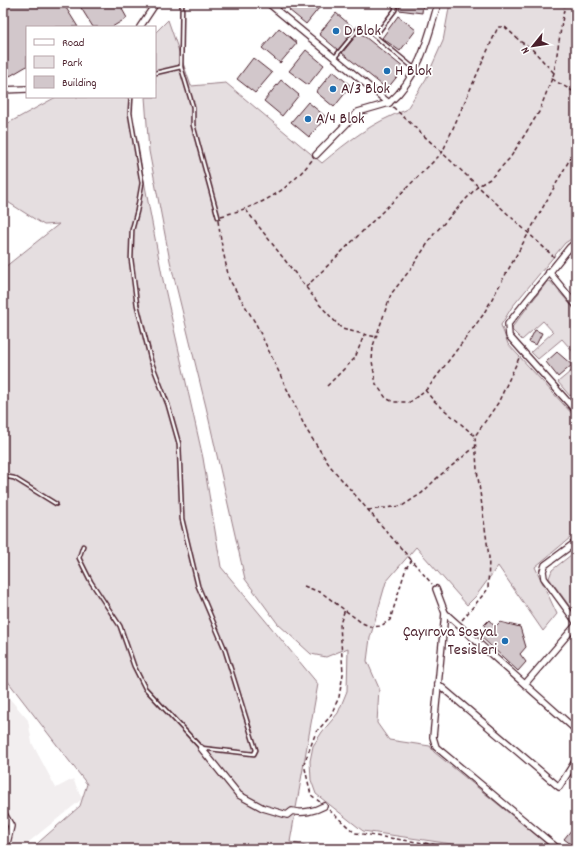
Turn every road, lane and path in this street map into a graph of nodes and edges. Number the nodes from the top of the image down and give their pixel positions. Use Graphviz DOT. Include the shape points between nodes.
graph roads {
  1 [pos="156,3"];
  2 [pos="182,3"];
  3 [pos="268,3"];
  4 [pos="282,3"];
  5 [pos="396,3"];
  6 [pos="438,3"];
  7 [pos="565,3"];
  8 [pos="277,10"];
  9 [pos="141,26"];
  10 [pos="375,36"];
  11 [pos="335,58"];
  12 [pos="181,66"];
  13 [pos="415,70"];
  14 [pos="156,73"];
  15 [pos="554,73"];
  16 [pos="552,79"];
  17 [pos="3,90"];
  18 [pos="26,90"];
  19 [pos="576,93"];
  20 [pos="131,98"];
  21 [pos="389,103"];
  22 [pos="576,148"];
  23 [pos="442,153"];
  24 [pos="316,155"];
  25 [pos="478,186"];
  26 [pos="246,210"];
  27 [pos="218,217"];
  28 [pos="529,233"];
  29 [pos="576,242"];
  30 [pos="558,261"];
  31 [pos="549,272"];
  32 [pos="306,287"];
  33 [pos="576,305"];
  34 [pos="364,335"];
  35 [pos="376,337"];
  36 [pos="522,351"];
  37 [pos="327,386"];
  38 [pos="425,390"];
  39 [pos="576,411"];
  40 [pos="474,436"];
  41 [pos="475,447"];
  42 [pos="3,476"];
  43 [pos="56,504"];
  44 [pos="368,510"];
  45 [pos="576,542"];
  46 [pos="83,546"];
  47 [pos="412,560"];
  48 [pos="304,586"];
  49 [pos="436,588"];
  50 [pos="345,609"];
  51 [pos="445,613"];
  52 [pos="576,623"];
  53 [pos="458,625"];
  54 [pos="438,684"];
  55 [pos="525,684"];
  56 [pos="576,730"];
  57 [pos="200,748"];
  58 [pos="576,760"];
  59 [pos="324,806"];
  60 [pos="3,812"];
  61 [pos="3,846"];
  62 [pos="465,849"];
  63 [pos="562,849"];
  1 -- 9 [label="street"];
  2 -- 12 [label="lane"];
  3 -- 8 [label="street"];
  4 -- 8 [label="lane"];
  5 -- 10 [label="lane" via="395,10"];
  6 -- 13 [label="street"];
  7 -- 15 [label="path"];
  8 -- 11 [label="street"];
  10 -- 11 [label="lane" via="364,27 359,28"];
  10 -- 13 [label="lane"];
  11 -- 21 [label="street"];
  12 -- 14 [label="lane"];
  12 -- 27 [label="lane" via="193,107 193,125"];
  13 -- 21 [label="street" via="398,96"];
  15 -- 16 [label="path"];
  15 -- 23 [label="path" via="531,48 506,27 498,28"];
  16 -- 19 [label="path"];
  16 -- 25 [label="path" via="539,112 510,158 490,179"];
  17 -- 18 [label="street"];
  20 -- 57 [label="lane" via="130,113 142,183 132,230 131,259 137,305 151,361 168,405 179,444 182,519 198,586 224,647 256,750 254,754 247,754"];
  21 -- 23 [label="path"];
  21 -- 24 [label="street" via="358,112"];
  22 -- 28 [label="path"];
  23 -- 25 [label="path"];
  23 -- 32 [label="path"];
  24 -- 26 [label="path" via="303,172 275,195"];
  25 -- 28 [label="path"];
  25 -- 35 [label="path" via="434,234 391,294"];
  26 -- 27 [label="path"];
  26 -- 32 [label="path"];
  27 -- 44 [label="path" via="230,279 256,324 306,429 330,466"];
  28 -- 30 [label="path"];
  28 -- 38 [label="path" via="483,314"];
  29 -- 30 [label="street"];
  30 -- 31 [label="street"];
  31 -- 33 [label="street"];
  31 -- 36 [label="street" via="508,324 509,336"];
  32 -- 34 [label="path" via="342,329"];
  34 -- 35 [label="path"];
  34 -- 37 [label="path" via="355,358"];
  35 -- 38 [label="path" via="372,361 376,384 386,398 393,402 410,402"];
  36 -- 39 [label="street"];
  36 -- 40 [label="path" via="498,403"];
  38 -- 40 [label="path"];
  40 -- 41 [label="path"];
  41 -- 44 [label="path" via="422,493 402,506"];
  41 -- 53 [label="path" via="489,557 488,589"];
  42 -- 43 [label="lane" via="14,478"];
  44 -- 47 [label="path"];
  45 -- 52 [label="street" via="544,565 543,571 544,578"];
  46 -- 57 [label="lane" via="79,558 91,582 120,626 145,688"];
  47 -- 49 [label="path"];
  47 -- 50 [label="path" via="406,568 390,620 381,626 372,627 362,623"];
  48 -- 50 [label="path" via="322,593"];
  49 -- 51 [label="street"];
  50 -- 59 [label="path" via="340,624 343,674 339,697 330,717 316,732 304,764 311,795"];
  51 -- 53 [label="street"];
  51 -- 54 [label="street"];
  52 -- 55 [label="street"];
  53 -- 55 [label="street"];
  54 -- 58 [label="street" via="559,787"];
  54 -- 63 [label="street" via="433,737 436,747 556,847"];
  55 -- 56 [label="street"];
  57 -- 59 [label="street" via="239,795 263,808 287,816 292,812 317,810"];
  59 -- 62 [label="path" via="354,833"];
  60 -- 61 [label="street" via="11,826 7,843"];
}
